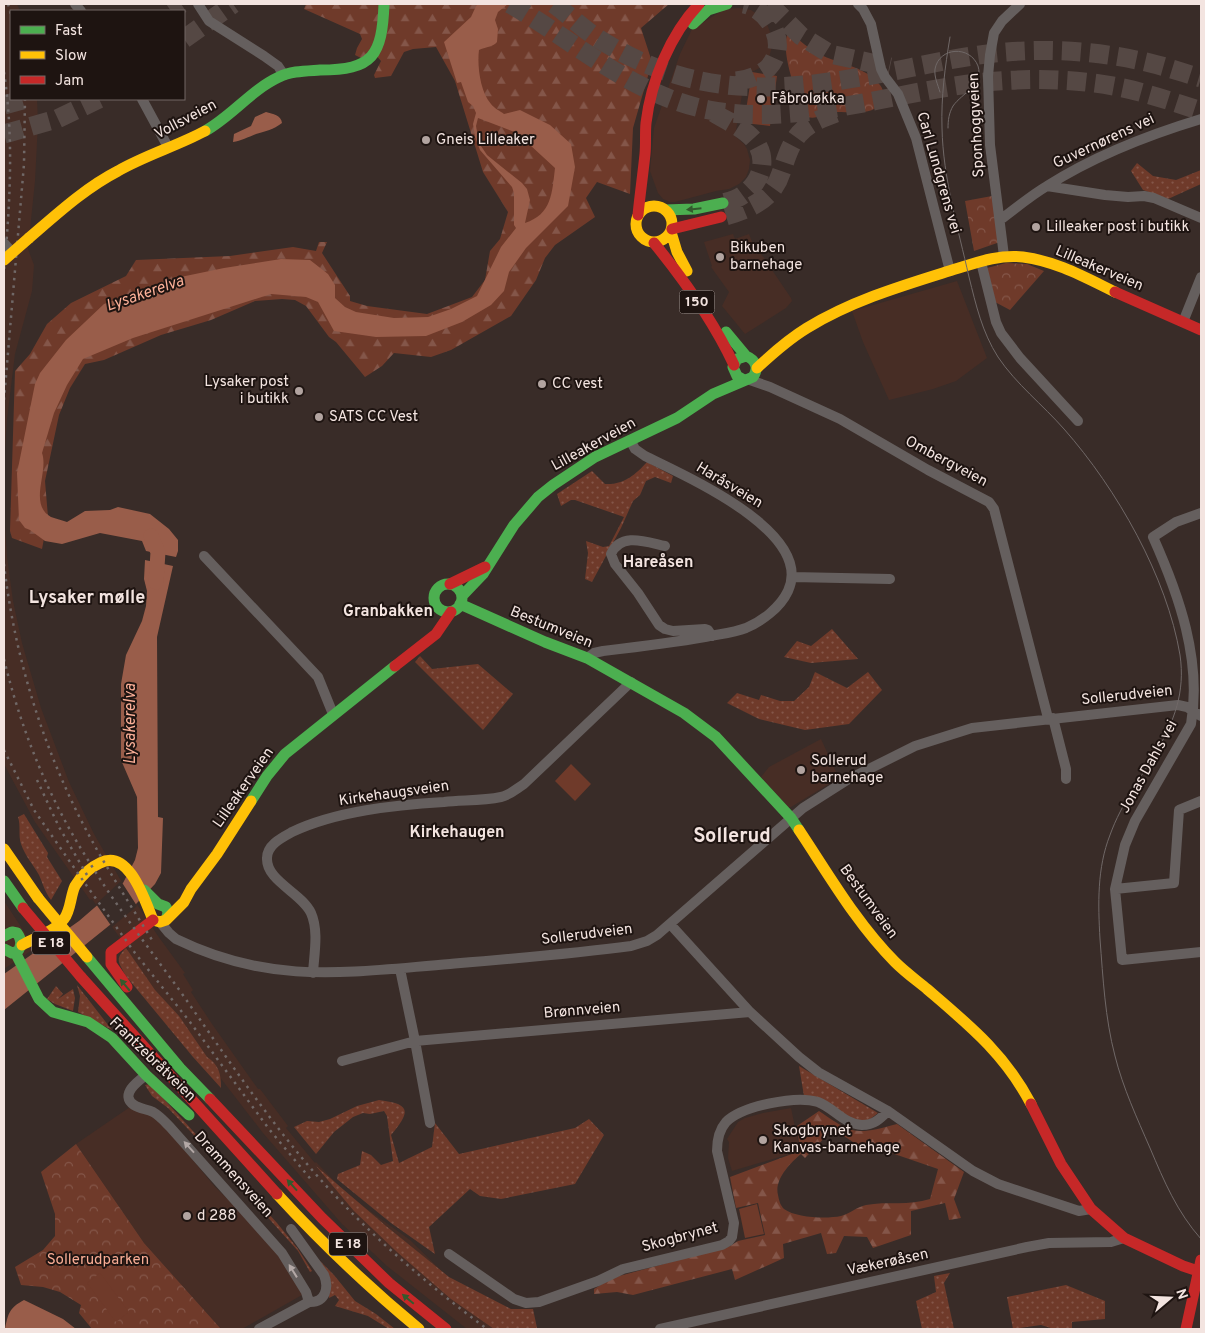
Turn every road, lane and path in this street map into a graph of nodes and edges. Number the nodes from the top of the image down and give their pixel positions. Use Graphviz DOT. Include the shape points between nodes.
graph roads {
  1 [pos="198,4"];
  2 [pos="384,4"];
  3 [pos="699,4"];
  4 [pos="727,4"];
  5 [pos="858,4"];
  6 [pos="1020,4"];
  7 [pos="284,75"];
  8 [pos="143,100"];
  9 [pos="1201,119"];
  10 [pos="646,144"];
  11 [pos="168,147"];
  12 [pos="644,167"];
  13 [pos="1047,186"];
  14 [pos="723,204"];
  15 [pos="662,208"];
  16 [pos="638,215"];
  17 [pos="726,216"];
  18 [pos="1201,218"];
  19 [pos="1000,220"];
  20 [pos="671,231"];
  21 [pos="654,243"];
  22 [pos="4,244"];
  23 [pos="8,256"];
  24 [pos="1004,256"];
  25 [pos="981,262"];
  26 [pos="950,271"];
  27 [pos="1201,277"];
  28 [pos="1183,322"];
  29 [pos="1201,330"];
  30 [pos="779,347"];
  31 [pos="749,357"];
  32 [pos="733,367"];
  33 [pos="751,375"];
  34 [pos="713,394"];
  35 [pos="1078,421"];
  36 [pos="630,440"];
  37 [pos="1201,513"];
  38 [pos="664,546"];
  39 [pos="204,556"];
  40 [pos="487,565"];
  41 [pos="792,577"];
  42 [pos="890,579"];
  43 [pos="450,584"];
  44 [pos="458,604"];
  45 [pos="437,607"];
  46 [pos="712,636"];
  47 [pos="420,646"];
  48 [pos="587,658"];
  49 [pos="631,682"];
  50 [pos="1198,690"];
  51 [pos="1197,713"];
  52 [pos="333,714"];
  53 [pos="1050,718"];
  54 [pos="1066,779"];
  55 [pos="1201,802"];
  56 [pos="791,818"];
  57 [pos="4,849"];
  58 [pos="4,881"];
  59 [pos="1115,890"];
  60 [pos="156,910"];
  61 [pos="4,921"];
  62 [pos="670,924"];
  63 [pos="13,942"];
  64 [pos="1201,952"];
  65 [pos="400,969"];
  66 [pos="313,973"];
  67 [pos="135,996"];
  68 [pos="750,1012"];
  69 [pos="172,1040"];
  70 [pos="415,1040"];
  71 [pos="342,1061"];
  72 [pos="180,1068"];
  73 [pos="165,1071"];
  74 [pos="146,1075"];
  75 [pos="888,1111"];
  76 [pos="430,1123"];
  77 [pos="1091,1209"];
  78 [pos="288,1225"];
  79 [pos="1124,1238"];
  80 [pos="449,1254"];
  81 [pos="1200,1268"];
  82 [pos="335,1271"];
  83 [pos="309,1302"];
  84 [pos="382,1312"];
  85 [pos="259,1329"];
  86 [pos="402,1329"];
  87 [pos="419,1329"];
  88 [pos="446,1329"];
  89 [pos="660,1329"];
  90 [pos="1186,1329"];
  1 -- 7 [label="street" via="209,22 264,56"];
  2 -- 7 [label="main road, Vollsveien" via="380,44 363,64"];
  3 -- 10 [label="main road" via="683,22 660,74 647,118"];
  4 -- 10 [label="main road" via="700,14 691,26 673,66"];
  5 -- 26 [label="street, Carl Lundgrens vei" via="872,26 881,69 898,94 916,138"];
  6 -- 19 [label="street, Sponhoggveien" via="998,26 990,55 989,128"];
  7 -- 11 [label="main road, Vollsveien" via="261,87 216,124"];
  8 -- 11 [label="street"];
  9 -- 13 [label="street, Guvernørens vei" via="1094,160"];
  10 -- 12 [label="main road"];
  11 -- 23 [label="main road, Vollsveien, bridge" via="105,178 81,194"];
  12 -- 15 [label="main road" via="652,195"];
  12 -- 16 [label="main road"];
  13 -- 18 [label="street" via="1154,198"];
  13 -- 19 [label="street, Guvernørens vei"];
  14 -- 15 [label="main road, one-way" via="690,210"];
  15 -- 16 [label="main road" via="650,206"];
  15 -- 20 [label="main road, 150" via="672,220"];
  16 -- 21 [label="main road, 150" via="638,234"];
  17 -- 20 [label="main road" via="683,225"];
  19 -- 24 [label="street, Sponhoggveien"];
  20 -- 21 [label="main road" via="664,240"];
  20 -- 31 [label="main road, 150" via="689,276 729,337"];
  21 -- 32 [label="main road, 150" via="675,268 712,325 726,347"];
  22 -- 23 [label="street, bridge"];
  24 -- 25 [label="main road, Lilleakerveien"];
  24 -- 28 [label="main road, Lilleakerveien" via="1029,258 1058,266"];
  25 -- 26 [label="main road, Lilleakerveien"];
  25 -- 35 [label="street" via="1001,333"];
  26 -- 30 [label="main road, Lilleakerveien" via="855,302 812,324"];
  27 -- 28 [label="street"];
  28 -- 29 [label="main road, Lilleakerveien"];
  30 -- 31 [label="main road, Lilleakerveien"];
  30 -- 33 [label="main road, Lilleakerveien"];
  31 -- 32 [label="main road" via="740,357"];
  31 -- 33 [label="main road" via="756,362"];
  32 -- 33 [label="main road" via="737,376"];
  32 -- 34 [label="main road, Lilleakerveien"];
  33 -- 34 [label="main road, Lilleakerveien"];
  33 -- 53 [label="street, Ombergveien" via="840,419 989,502 994,509"];
  34 -- 36 [label="main road, Lilleakerveien" via="677,418"];
  36 -- 40 [label="main road, Lilleakerveien" via="582,465 538,497"];
  36 -- 41 [label="street, Haråsveien" via="635,449 645,456 722,497 758,521 781,545 789,560"];
  37 -- 50 [label="street, Jonas Dahls vei" via="1176,522 1153,537 1178,600"];
  38 -- 46 [label="street" via="628,540 617,545 612,554 615,564 659,625 673,631 705,629"];
  39 -- 52 [label="street" via="318,677"];
  40 -- 43 [label="main road, Lilleakerveien"];
  40 -- 44 [label="main road, Lilleakerveien"];
  41 -- 42 [label="street"];
  41 -- 46 [label="street" via="785,597 765,617 737,631"];
  43 -- 44 [label="main road" via="456,587"];
  43 -- 45 [label="main road" via="436,591 434,601"];
  44 -- 45 [label="main road" via="443,611"];
  44 -- 47 [label="main road, Lilleakerveien" via="436,634"];
  44 -- 48 [label="main road, Bestumveien"];
  45 -- 47 [label="main road, Lilleakerveien"];
  46 -- 48 [label="street" via="603,651"];
  47 -- 52 [label="main road, Lilleakerveien"];
  48 -- 49 [label="main road, Bestumveien"];
  49 -- 56 [label="main road, Bestumveien" via="684,713 716,737"];
  49 -- 66 [label="street, Kirkehaugsveien" via="511,793 493,798 416,804 349,814 307,826 271,845 266,860 270,870 304,903 313,918"];
  50 -- 51 [label="street, Jonas Dahls vei"];
  51 -- 53 [label="street, Sollerudveien" via="1178,704"];
  51 -- 59 [label="street, Jonas Dahls vei" via="1135,822 1125,845"];
  52 -- 60 [label="main road, Lilleakerveien" via="279,760 191,889"];
  53 -- 54 [label="street" via="1066,769"];
  53 -- 56 [label="street, Sollerudveien" via="972,728 915,746 847,780"];
  55 -- 59 [label="street" via="1179,810 1174,883"];
  56 -- 62 [label="street, Sollerudveien"];
  56 -- 77 [label="main road, Bestumveien" via="866,930 896,963 994,1049 1021,1085 1061,1164"];
  57 -- 72 [label="main road, E 18, bridge" via="38,898"];
  58 -- 73 [label="main road, E 18, bridge" via="81,977"];
  59 -- 64 [label="street, Jonas Dahls vei" via="1122,960"];
  60 -- 63 [label="main road" via="126,869 114,860 106,860 92,867 80,879 67,915 61,922 47,933"];
  60 -- 66 [label="street, Sollerudveien" via="176,939 225,959 264,968"];
  67 -- 60 [label="main road, Lilleakerveien, one-way" via="110,964 111,952"];
  61 -- 63 [label="main road, Frantzebråtveien"];
  62 -- 65 [label="street, Sollerudveien" via="654,937 631,946"];
  62 -- 68 [label="street"];
  63 -- 74 [label="main road, Frantzebråtveien" via="39,999 53,1012 88,1022 112,1038"];
  65 -- 66 [label="street, Sollerudveien"];
  65 -- 70 [label="street"];
  68 -- 70 [label="street, Brønnveien"];
  68 -- 75 [label="street" via="818,1072"];
  69 -- 72 [label="main road, E 18"];
  70 -- 71 [label="street, Brønnveien"];
  70 -- 76 [label="street"];
  88 -- 72 [label="main road, E 18, one-way" via="389,1283 344,1240"];
  73 -- 74 [label="main road, Frantzebråtveien" via="192,1119"];
  73 -- 87 [label="main road, E 18" via="312,1232"];
  83 -- 74 [label="street, Drammensveien, one-way" via="282,1253 217,1179 160,1117 130,1101 129,1092"];
  75 -- 77 [label="street" via="973,1171 998,1184 1079,1211"];
  75 -- 80 [label="street, Skogbrynet" via="876,1122 856,1124 818,1102 798,1100 752,1108 731,1118 719,1133 717,1146 734,1223 732,1237 722,1245 623,1269 532,1304 514,1299"];
  77 -- 79 [label="main road, Bestumveien"];
  78 -- 82 [label="main road"];
  78 -- 83 [label="street" via="327,1283 322,1298"];
  79 -- 81 [label="main road, Bestumveien"];
  79 -- 89 [label="street, Vækerøåsen" via="1112,1242 1049,1243 1027,1247"];
  81 -- 90 [label="main road"];
  83 -- 85 [label="street"];
  84 -- 86 [label="main road"];
}
